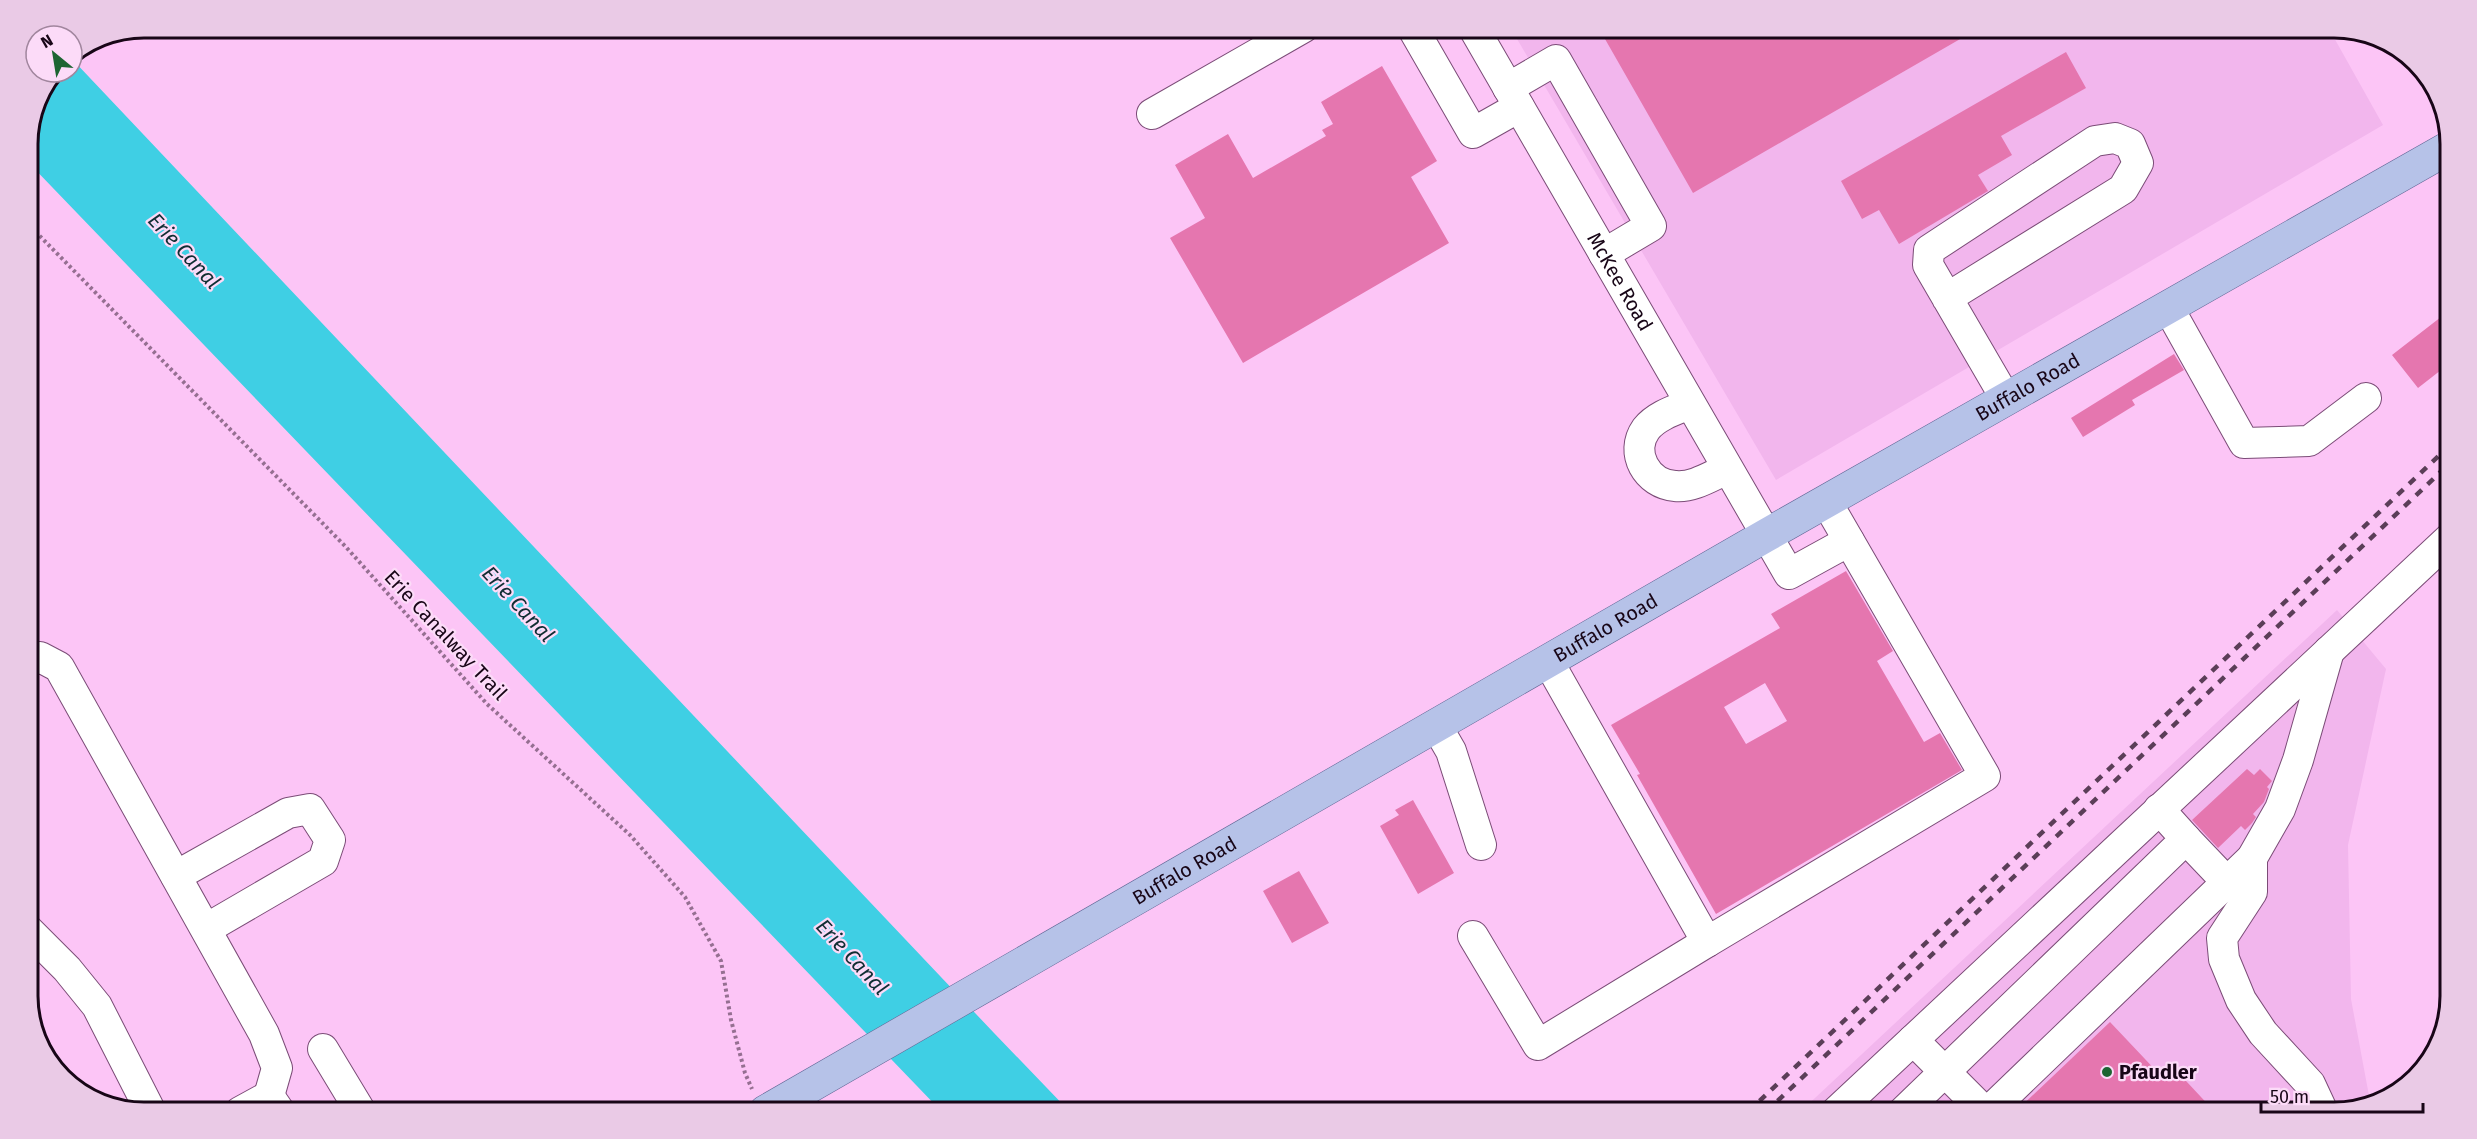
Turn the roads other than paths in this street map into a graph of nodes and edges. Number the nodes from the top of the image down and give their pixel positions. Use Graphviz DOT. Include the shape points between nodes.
graph roads {
  1 [pos="1285,38"];
  2 [pos="1418,38"];
  3 [pos="1479,38"];
  4 [pos="1514,98"];
  5 [pos="1152,114"];
  6 [pos="2439,153"];
  7 [pos="1604,254"];
  8 [pos="1947,298"];
  9 [pos="2168,307"];
  10 [pos="2366,398"];
  11 [pos="2006,399"];
  12 [pos="1690,404"];
  13 [pos="1727,469"];
  14 [pos="1826,501"];
  15 [pos="1765,536"];
  16 [pos="1849,541"];
  17 [pos="2439,548"];
  18 [pos="2329,651"];
  19 [pos="38,658"];
  20 [pos="1548,661"];
  21 [pos="1436,725"];
  22 [pos="2159,809"];
  23 [pos="2186,839"];
  24 [pos="1481,845"];
  25 [pos="2252,858"];
  26 [pos="176,876"];
  27 [pos="2226,881"];
  28 [pos="206,929"];
  29 [pos="1473,936"];
  30 [pos="38,940"];
  31 [pos="1707,942"];
  32 [pos="1913,1040"];
  33 [pos="323,1049"];
  34 [pos="1945,1072"];
  35 [pos="146,1102"];
  36 [pos="274,1102"];
  37 [pos="355,1102"];
  38 [pos="760,1102"];
  39 [pos="1847,1102"];
  40 [pos="1914,1102"];
  41 [pos="1976,1102"];
  42 [pos="1997,1102"];
  43 [pos="2319,1102"];
  1 -- 5 [label="street"];
  2 -- 4 [label="street" via="1473,133"];
  3 -- 4 [label="street, McKee Road"];
  4 -- 7 [label="street, McKee Road"];
  4 -- 7 [label="street" via="1556,60 1651,226"];
  6 -- 9 [label="main road, Buffalo Road"];
  7 -- 12 [label="street, McKee Road"];
  8 -- 8 [label="street" via="1928,265 1929,250 1936,243 2095,141 2115,138 2130,144 2138,163 2123,189"];
  8 -- 11 [label="street"];
  9 -- 10 [label="street" via="2244,443 2309,441"];
  9 -- 11 [label="main road, Buffalo Road"];
  11 -- 14 [label="main road, Buffalo Road"];
  12 -- 13 [label="street, McKee Road"];
  12 -- 13 [label="street" via="1647,427 1640,440 1640,459 1646,472 1659,483 1677,487 1699,483"];
  13 -- 15 [label="street, McKee Road"];
  14 -- 15 [label="main road, Buffalo Road"];
  14 -- 16 [label="street"];
  15 -- 16 [label="street, McKee Road" via="1789,574"];
  15 -- 20 [label="main road, Buffalo Road"];
  16 -- 31 [label="street" via="1985,776"];
  17 -- 18 [label="street"];
  18 -- 22 [label="street"];
  18 -- 25 [label="street" via="2280,809"];
  19 -- 26 [label="street" via="59,667"];
  20 -- 21 [label="main road, Buffalo Road"];
  20 -- 31 [label="street"];
  21 -- 24 [label="street" via="1451,751"];
  21 -- 38 [label="main road, Buffalo Road" via="842,1068"];
  22 -- 23 [label="street"];
  22 -- 32 [label="street"];
  23 -- 27 [label="street"];
  23 -- 34 [label="street"];
  25 -- 27 [label="street"];
  25 -- 43 [label="street" via="2252,892 2222,938 2224,960 2241,1000 2263,1033 2310,1084"];
  26 -- 28 [label="street"];
  26 -- 28 [label="street" via="288,813 310,809 330,840 323,861"];
  27 -- 42 [label="street"];
  28 -- 36 [label="street" via="264,1034 277,1068"];
  29 -- 31 [label="street" via="1538,1045"];
  30 -- 35 [label="street" via="97,1006"];
  32 -- 34 [label="street"];
  32 -- 39 [label="street"];
  33 -- 37 [label="street"];
  34 -- 40 [label="street"];
  34 -- 41 [label="street"];
}
